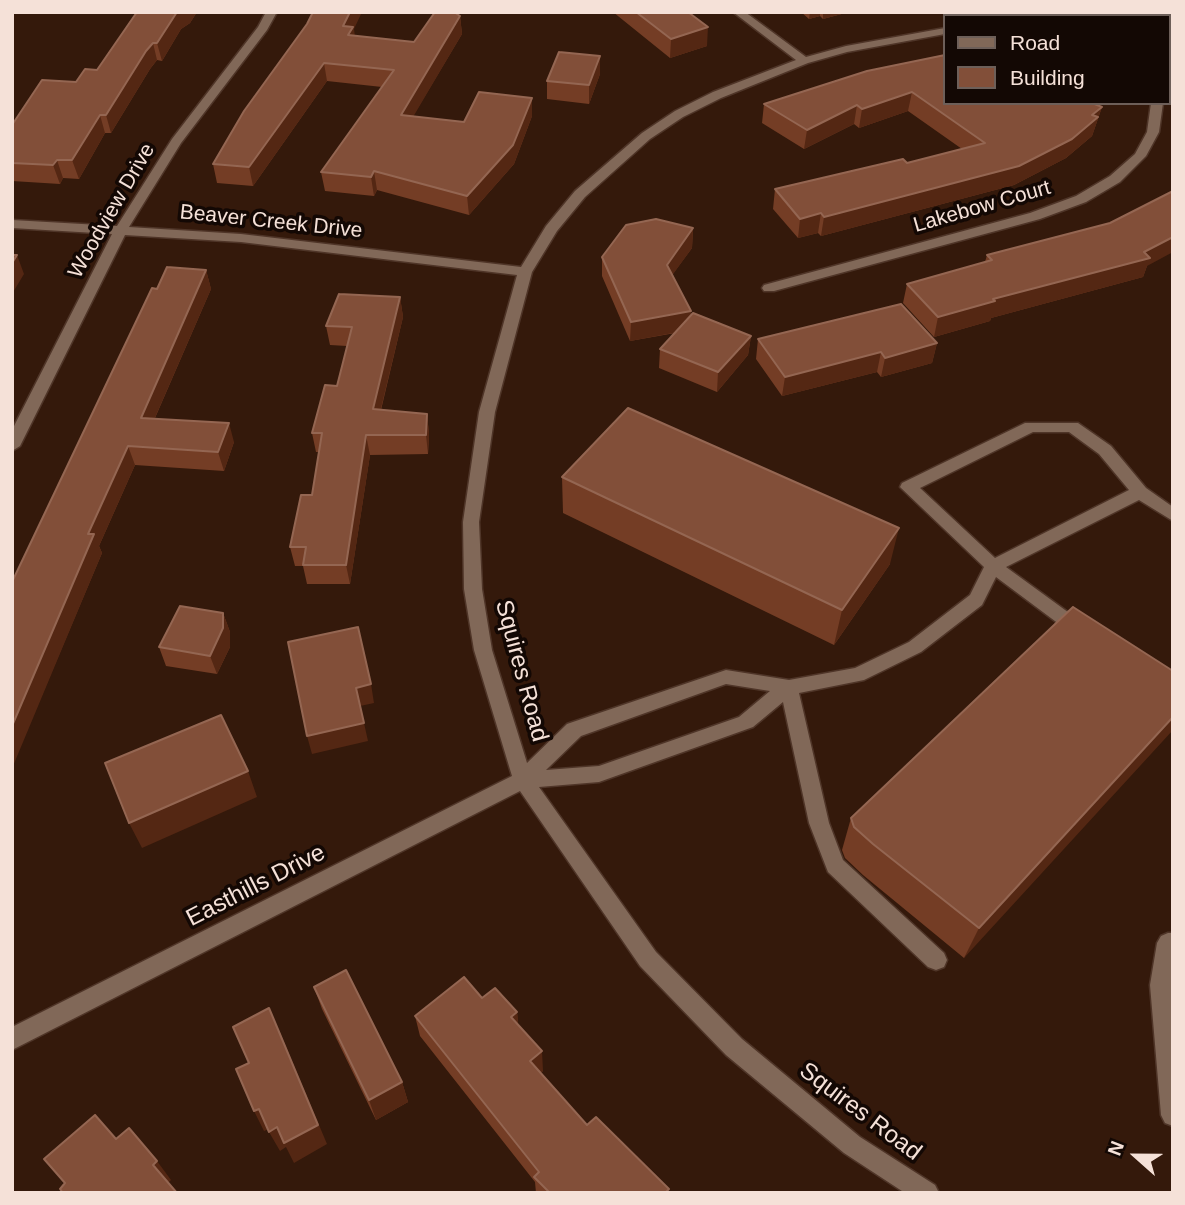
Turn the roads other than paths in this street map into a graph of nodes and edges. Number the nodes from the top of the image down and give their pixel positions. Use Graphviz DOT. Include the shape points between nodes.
graph roads {
  1 [pos="272,12"];
  2 [pos="738,12"];
  3 [pos="944,32"];
  4 [pos="804,61"];
  5 [pos="1157,105"];
  6 [pos="12,223"];
  7 [pos="121,230"];
  8 [pos="525,272"];
  9 [pos="769,288"];
  10 [pos="12,446"];
  11 [pos="1140,492"];
  12 [pos="1173,515"];
  13 [pos="993,566"];
  14 [pos="1095,641"];
  15 [pos="789,687"];
  16 [pos="523,780"];
  17 [pos="1173,943"];
  18 [pos="936,960"];
  19 [pos="12,1039"];
  20 [pos="1173,1115"];
  21 [pos="927,1193"];
  1 -- 7 [label="street, Woodview Drive" via="176,142"];
  2 -- 4 [label="street"];
  3 -- 4 [label="street, Squires Road"];
  4 -- 8 [label="street, Squires Road" via="717,95 646,136 580,194 551,229"];
  5 -- 9 [label="street, Lakebow Court" via="1153,132 1140,156 1115,179 1082,199"];
  6 -- 7 [label="street, Beaver Creek Drive"];
  7 -- 8 [label="street, Beaver Creek Drive" via="241,238"];
  7 -- 10 [label="street, Woodview Drive"];
  8 -- 16 [label="street, Squires Road" via="487,412 471,522 473,589 483,650"];
  11 -- 12 [label="street"];
  11 -- 13 [label="street"];
  11 -- 13 [label="street" via="1105,450 1072,427 1031,427 908,487"];
  13 -- 14 [label="street"];
  13 -- 15 [label="street" via="976,600 915,646 858,675"];
  15 -- 16 [label="street" via="746,722 599,774"];
  15 -- 16 [label="street" via="726,677 586,725 574,730"];
  15 -- 18 [label="street" via="819,823 835,866"];
  16 -- 19 [label="street, Easthills Drive"];
  16 -- 21 [label="street, Squires Road" via="648,959 667,979 734,1047 852,1145"];
  17 -- 20 [label="street" via="1168,943 1161,985"];
}
